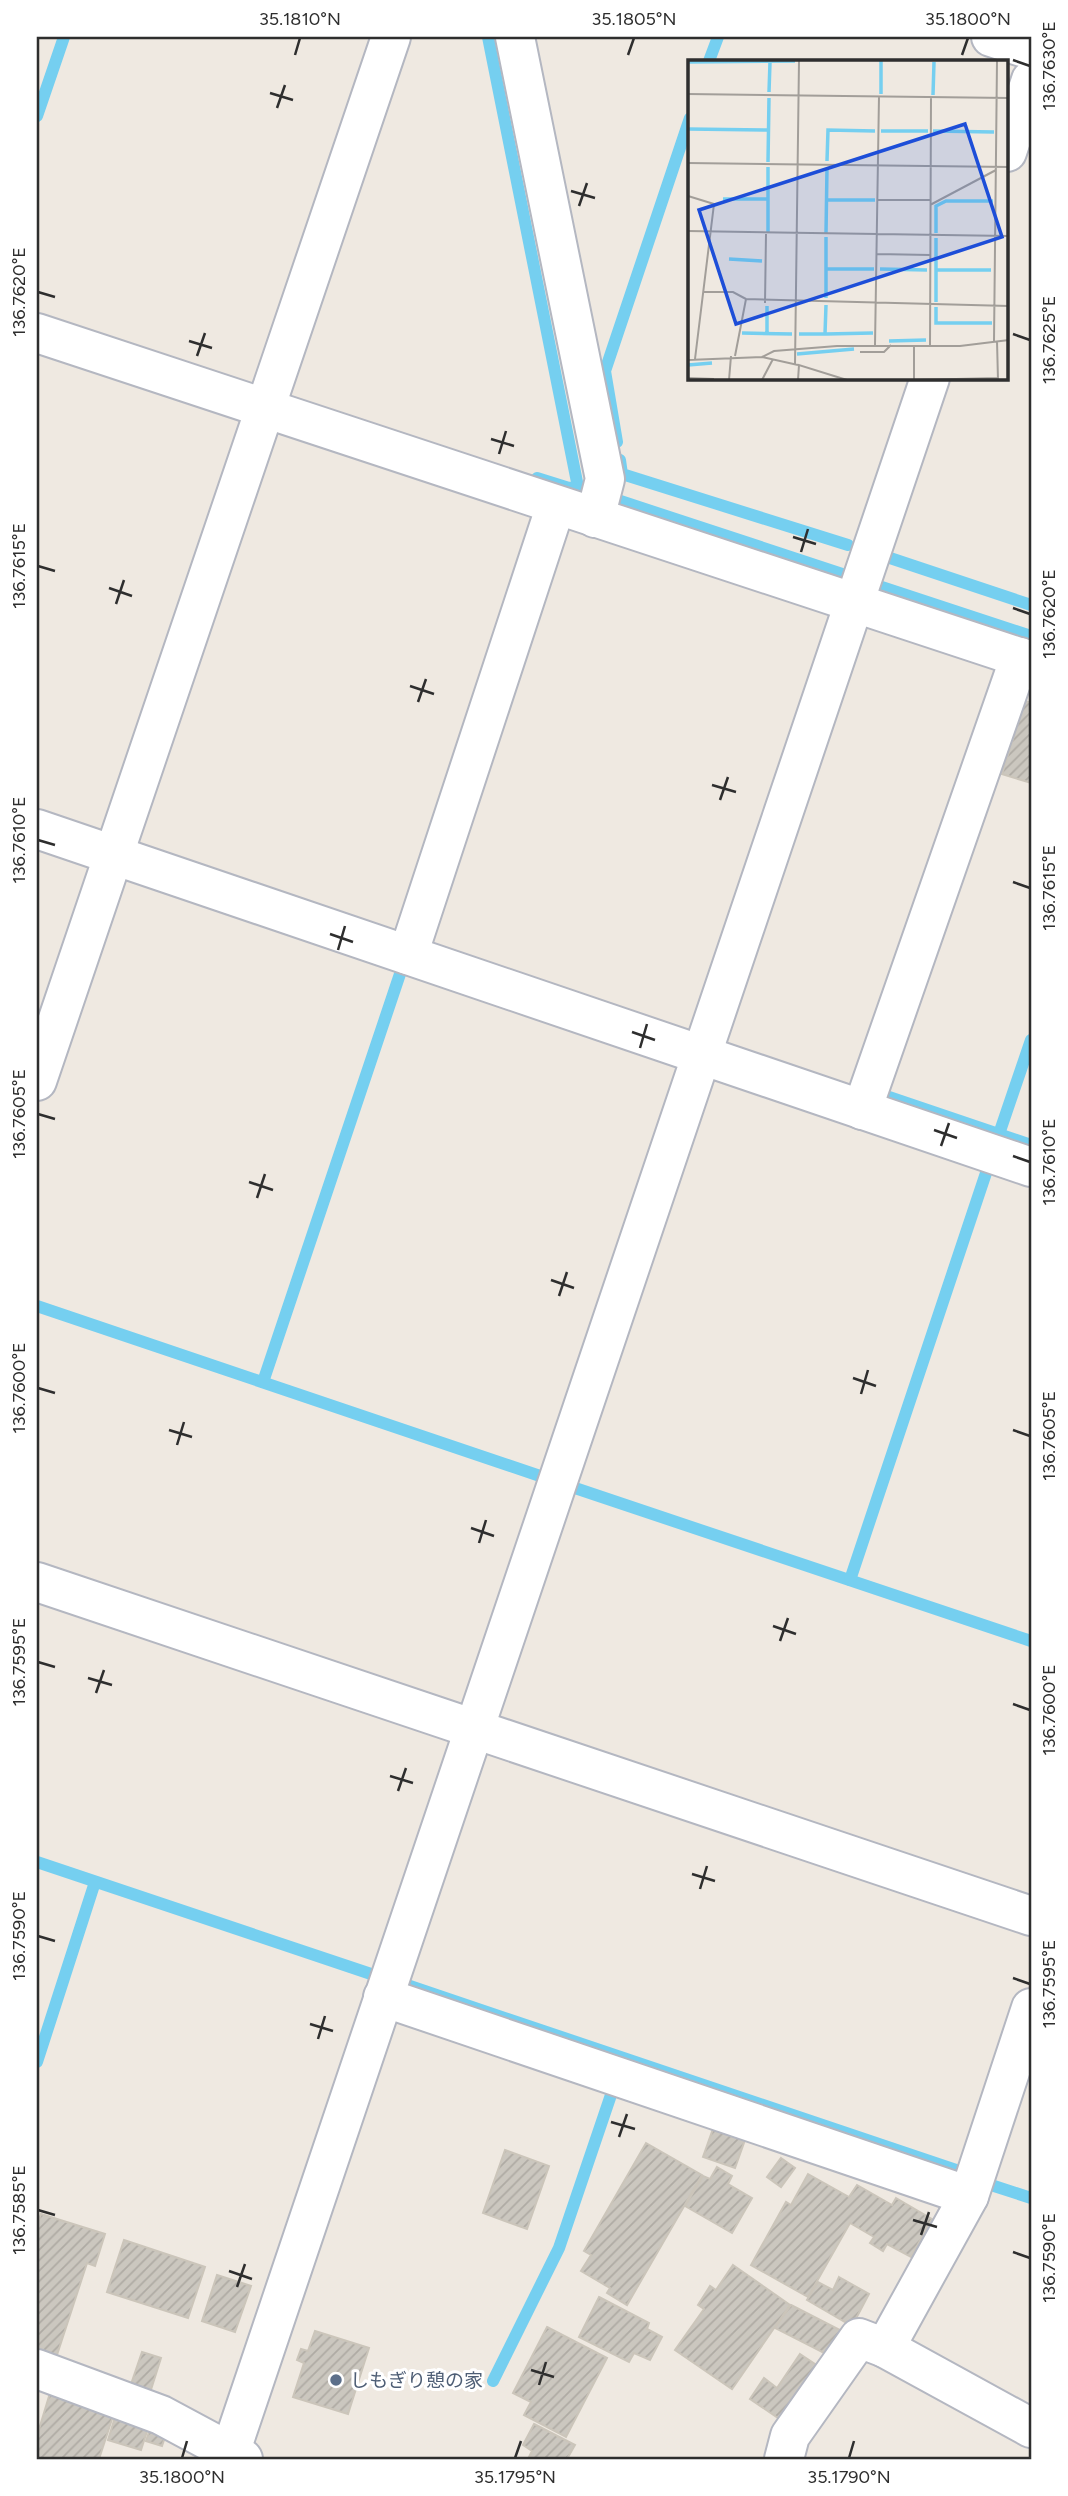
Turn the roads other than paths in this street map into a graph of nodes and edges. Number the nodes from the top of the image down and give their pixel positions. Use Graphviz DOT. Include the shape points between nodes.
graph roads {
  1 [pos="391,37"];
  2 [pos="515,37"];
  3 [pos="991,37"];
  4 [pos="1031,50"];
  5 [pos="1031,80"];
  6 [pos="1009,146"];
  7 [pos="37,333"];
  8 [pos="929,380"];
  9 [pos="265,409"];
  10 [pos="599,501"];
  11 [pos="556,505"];
  12 [pos="859,588"];
  13 [pos="1026,659"];
  14 [pos="37,829"];
  15 [pos="114,855"];
  16 [pos="408,955"];
  17 [pos="701,1055"];
  18 [pos="37,1081"];
  19 [pos="862,1110"];
  20 [pos="1031,1167"];
  21 [pos="37,1582"];
  22 [pos="473,1728"];
  23 [pos="1031,1916"];
  24 [pos="383,1997"];
  25 [pos="1031,2008"];
  26 [pos="969,2196"];
  27 [pos="885,2347"];
  28 [pos="37,2369"];
  29 [pos="1031,2428"];
  30 [pos="234,2457"];
  31 [pos="784,2459"];
  1 -- 9 [label="street"];
  2 -- 10 [label="street"];
  3 -- 4 [label="street"];
  5 -- 6 [label="street"];
  7 -- 9 [label="street"];
  8 -- 12 [label="street"];
  9 -- 11 [label="street"];
  9 -- 15 [label="street"];
  10 -- 11 [label="street"];
  10 -- 12 [label="street"];
  11 -- 16 [label="street"];
  12 -- 13 [label="street"];
  12 -- 17 [label="street"];
  13 -- 19 [label="street"];
  14 -- 15 [label="street"];
  15 -- 16 [label="street"];
  15 -- 18 [label="street"];
  16 -- 17 [label="street"];
  17 -- 19 [label="street"];
  17 -- 22 [label="street"];
  19 -- 20 [label="street"];
  21 -- 22 [label="street"];
  22 -- 23 [label="street"];
  22 -- 24 [label="street"];
  24 -- 26 [label="street"];
  24 -- 30 [label="street"];
  25 -- 26 [label="street"];
  26 -- 27 [label="street"];
  27 -- 29 [label="street"];
  27 -- 31 [label="street" via="859,2338 790,2436"];
  28 -- 30 [label="street" via="161,2415"];
}
